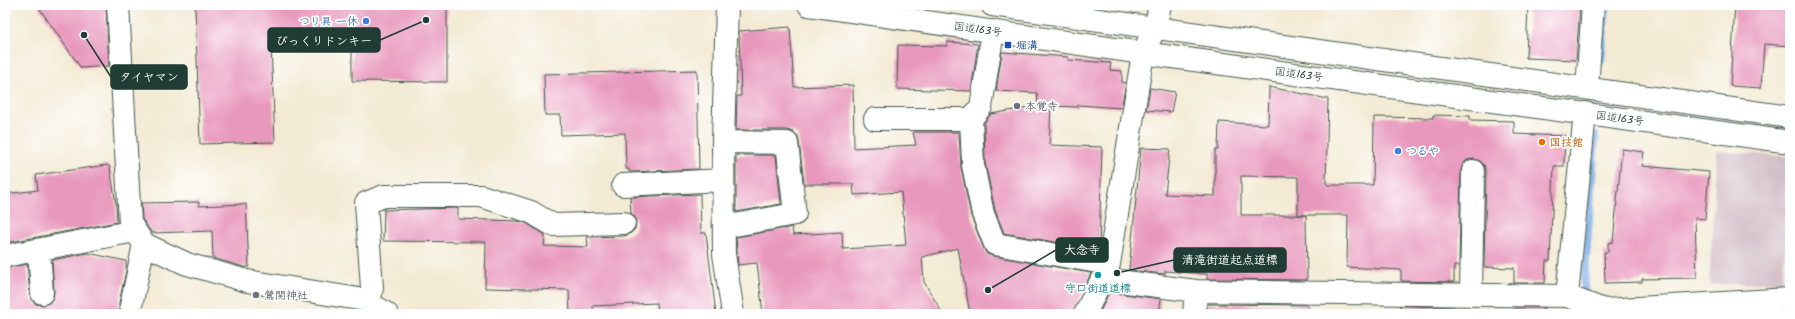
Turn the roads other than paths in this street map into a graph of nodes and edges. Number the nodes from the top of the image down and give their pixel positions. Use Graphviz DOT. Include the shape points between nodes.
graph roads {
  1 [pos="118,5"];
  2 [pos="727,5"];
  3 [pos="809,5"];
  4 [pos="992,5"];
  5 [pos="1160,5"];
  6 [pos="1593,5"];
  7 [pos="1155,28"];
  8 [pos="994,31"];
  9 [pos="1142,53"];
  10 [pos="1587,88"];
  11 [pos="1585,114"];
  12 [pos="1790,117"];
  13 [pos="875,119"];
  14 [pos="971,119"];
  15 [pos="723,142"];
  16 [pos="1790,142"];
  17 [pos="1473,170"];
  18 [pos="724,180"];
  19 [pos="623,185"];
  20 [pos="624,223"];
  21 [pos="724,227"];
  22 [pos="139,238"];
  23 [pos="40,250"];
  24 [pos="5,256"];
  25 [pos="1106,272"];
  26 [pos="1196,291"];
  27 [pos="42,293"];
  28 [pos="1471,295"];
  29 [pos="1567,296"];
  30 [pos="1790,299"];
  31 [pos="132,306"];
  32 [pos="378,308"];
  33 [pos="1604,312"];
  34 [pos="733,314"];
  35 [pos="1085,314"];
  36 [pos="1194,314"];
  1 -- 22 [label="main road" via="130,223"];
  2 -- 15 [label="main road"];
  3 -- 8 [label="main road, 国道163号"];
  4 -- 7 [label="main road"];
  5 -- 7 [label="main road"];
  6 -- 10 [label="main road"];
  7 -- 9 [label="main road"];
  7 -- 10 [label="main road"];
  8 -- 9 [label="main road, 国道163号"];
  8 -- 14 [label="main road" via="981,107"];
  9 -- 11 [label="main road, 国道163号"];
  9 -- 25 [label="main road"];
  10 -- 12 [label="main road"];
  11 -- 16 [label="main road, 国道163号"];
  11 -- 29 [label="main road"];
  13 -- 14 [label="main road"];
  14 -- 25 [label="main road" via="974,165 981,207 995,244"];
  15 -- 18 [label="main road"];
  15 -- 21 [label="main road" via="787,143 795,214"];
  17 -- 28 [label="main road"];
  18 -- 19 [label="main road"];
  18 -- 21 [label="main road"];
  20 -- 32 [label="main road" via="553,225 531,212 481,196 384,196 366,203 372,288"];
  21 -- 34 [label="main road" via="724,254"];
  22 -- 23 [label="main road"];
  22 -- 31 [label="main road"];
  22 -- 32 [label="main road" via="187,264 247,281 365,300"];
  23 -- 24 [label="main road"];
  23 -- 27 [label="main road"];
  25 -- 26 [label="main road"];
  25 -- 35 [label="main road"];
  26 -- 28 [label="main road"];
  26 -- 36 [label="main road"];
  28 -- 29 [label="main road"];
  29 -- 33 [label="main road"];
  30 -- 33 [label="main road"];
}
